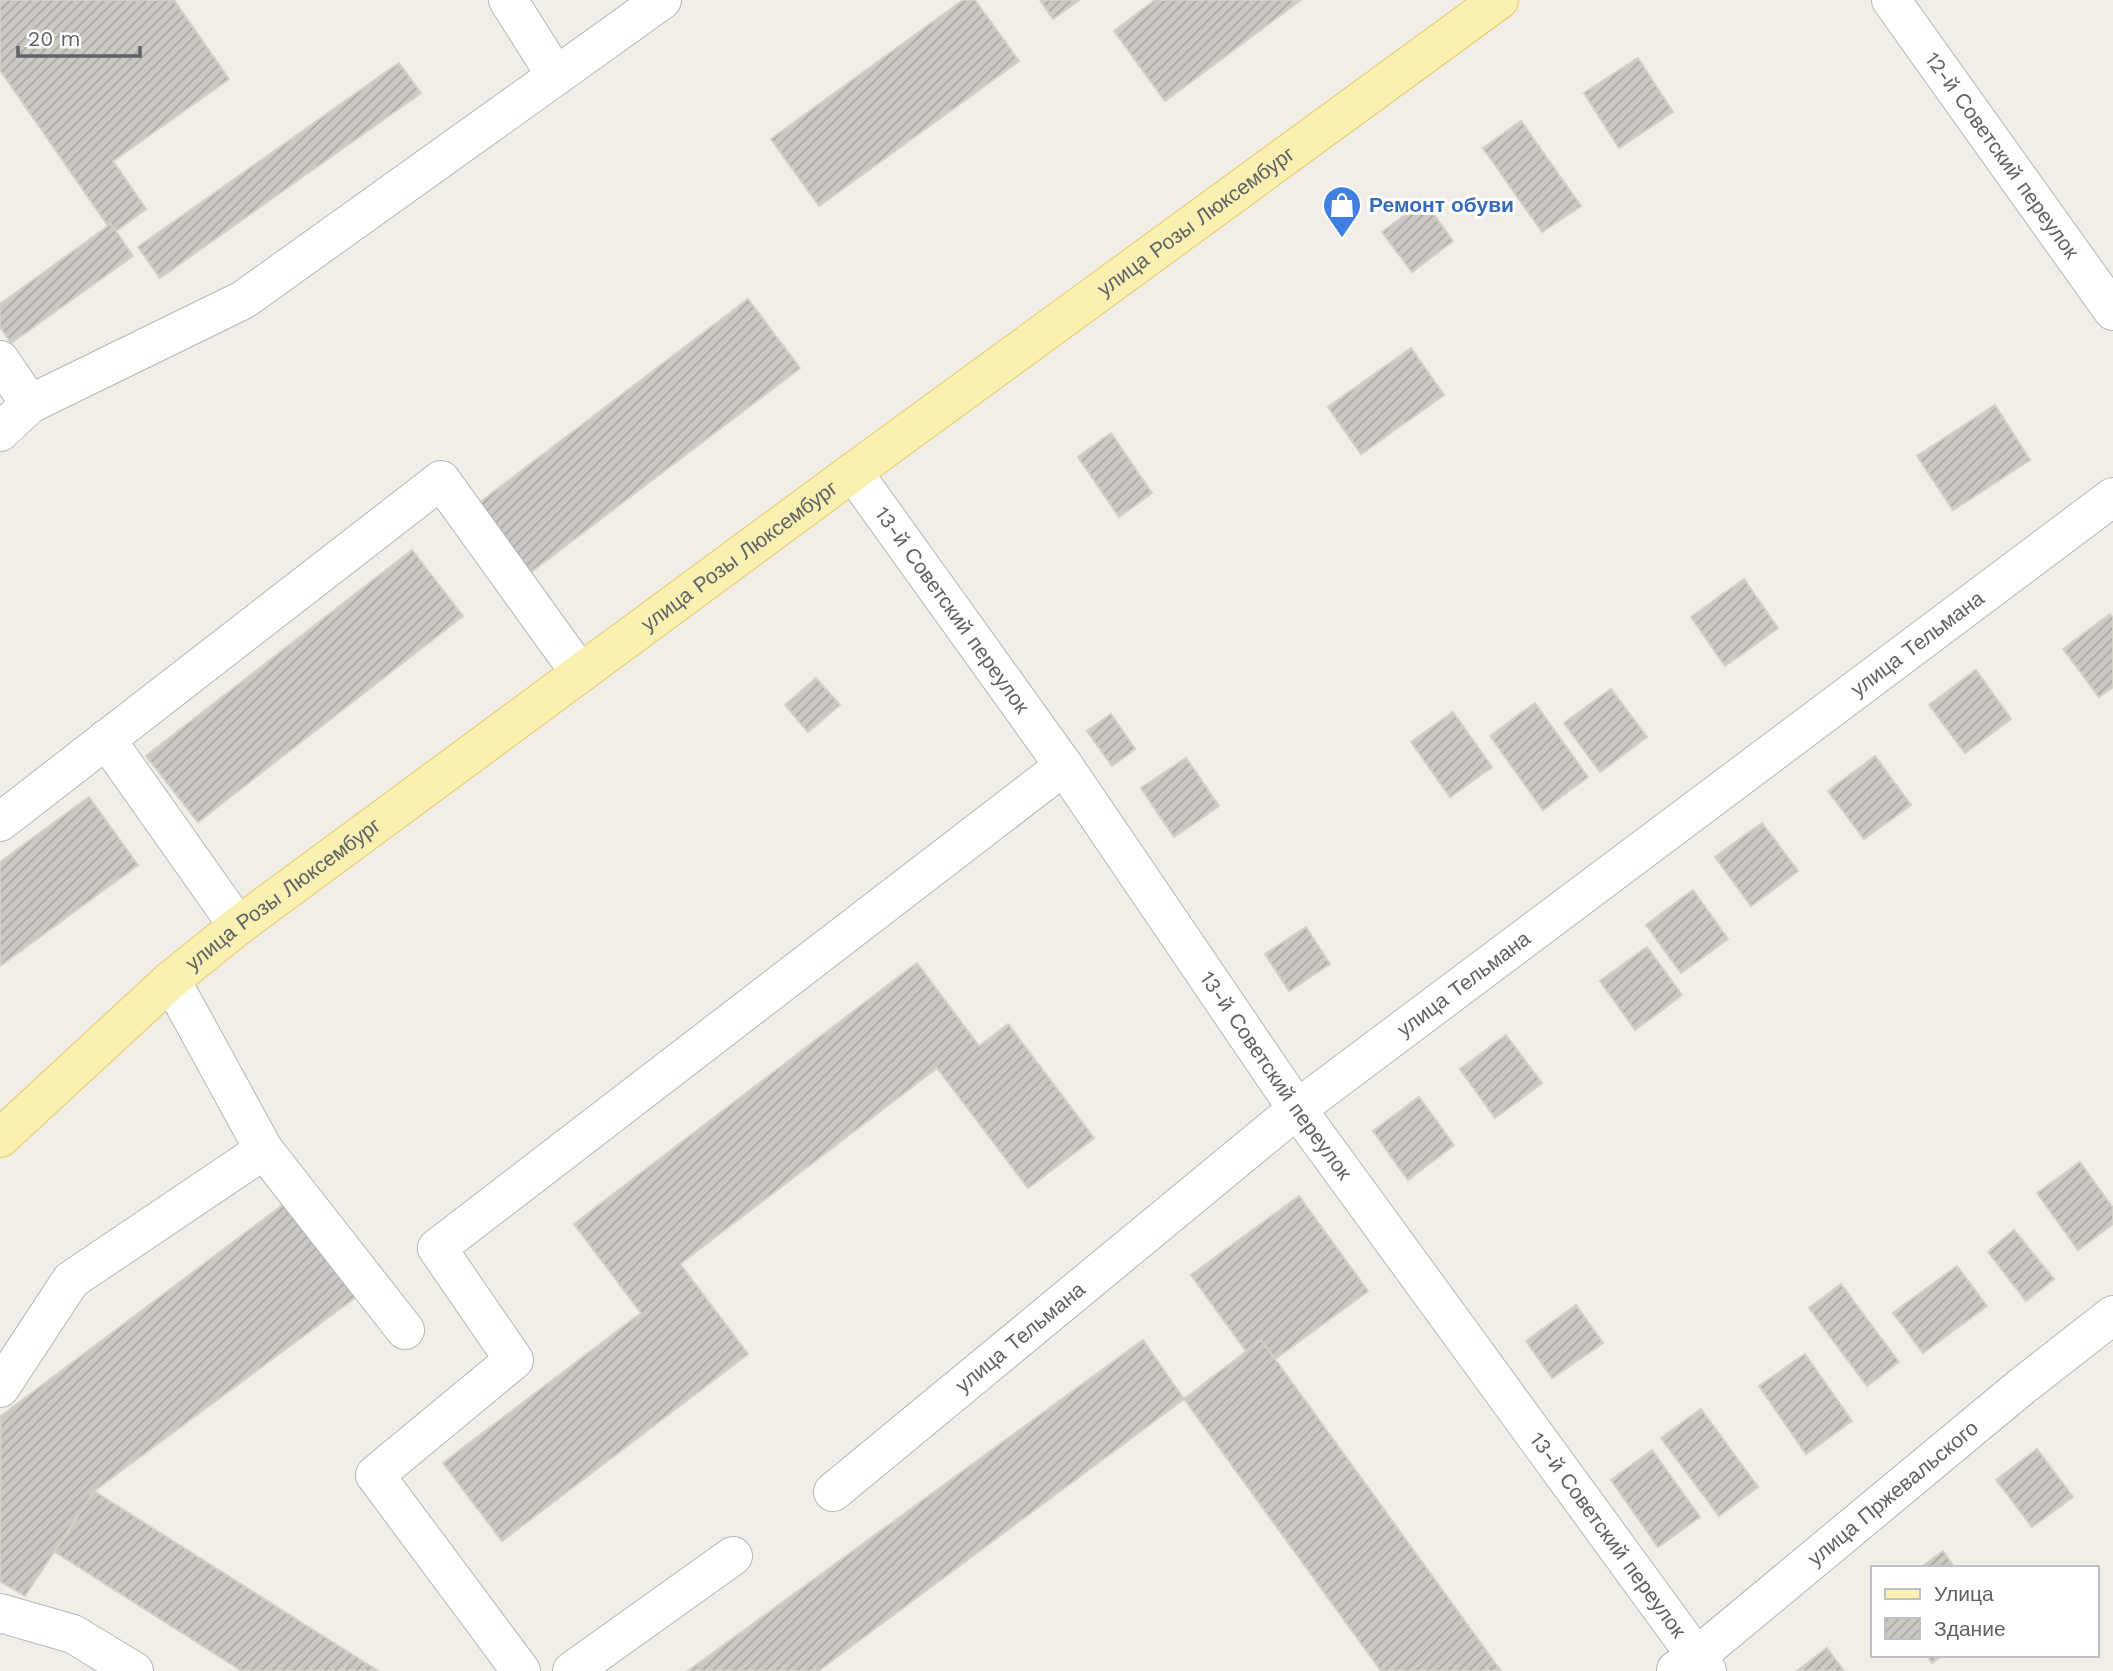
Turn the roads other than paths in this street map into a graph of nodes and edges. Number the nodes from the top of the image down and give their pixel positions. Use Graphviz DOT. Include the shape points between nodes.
graph roads {
  1 [pos="508,0"];
  2 [pos="662,0"];
  3 [pos="1499,0"];
  4 [pos="1891,0"];
  5 [pos="556,76"];
  6 [pos="2113,312"];
  7 [pos="0,360"];
  8 [pos="30,404"];
  9 [pos="0,432"];
  10 [pos="853,472"];
  11 [pos="2113,497"];
  12 [pos="580,673"];
  13 [pos="106,739"];
  14 [pos="1064,766"];
  15 [pos="0,822"];
  16 [pos="238,926"];
  17 [pos="171,980"];
  18 [pos="1297,1109"];
  19 [pos="0,1138"];
  20 [pos="264,1150"];
  21 [pos="2113,1315"];
  22 [pos="405,1330"];
  23 [pos="0,1388"];
  24 [pos="834,1492"];
  25 [pos="733,1556"];
  26 [pos="0,1614"];
  27 [pos="1693,1666"];
  28 [pos="134,1671"];
  29 [pos="521,1671"];
  30 [pos="572,1671"];
  1 -- 5 [label="street"];
  2 -- 5 [label="street"];
  3 -- 10 [label="main road, улица Розы Люксембург"];
  4 -- 6 [label="street, 12-й Советский переулок"];
  5 -- 8 [label="street" via="243,300"];
  7 -- 8 [label="street"];
  8 -- 9 [label="street"];
  10 -- 12 [label="main road, улица Розы Люксембург"];
  10 -- 14 [label="street, 13-й Советский переулок"];
  11 -- 18 [label="street, улица Тельмана"];
  12 -- 13 [label="street" via="441,480"];
  12 -- 16 [label="main road, улица Розы Люксембург"];
  13 -- 15 [label="street"];
  13 -- 16 [label="street"];
  14 -- 18 [label="street, 13-й Советский переулок"];
  14 -- 29 [label="street" via="436,1248 514,1360 375,1475"];
  16 -- 17 [label="main road, улица Розы Люксембург"];
  17 -- 19 [label="main road, улица Розы Люксембург"];
  17 -- 20 [label="street"];
  18 -- 24 [label="street, улица Тельмана"];
  18 -- 27 [label="street, 13-й Советский переулок"];
  20 -- 22 [label="street"];
  20 -- 23 [label="street" via="71,1280"];
  21 -- 27 [label="street, улица Пржевальского" via="2021,1387"];
  25 -- 30 [label="street"];
  26 -- 28 [label="street" via="73,1634"];
}
